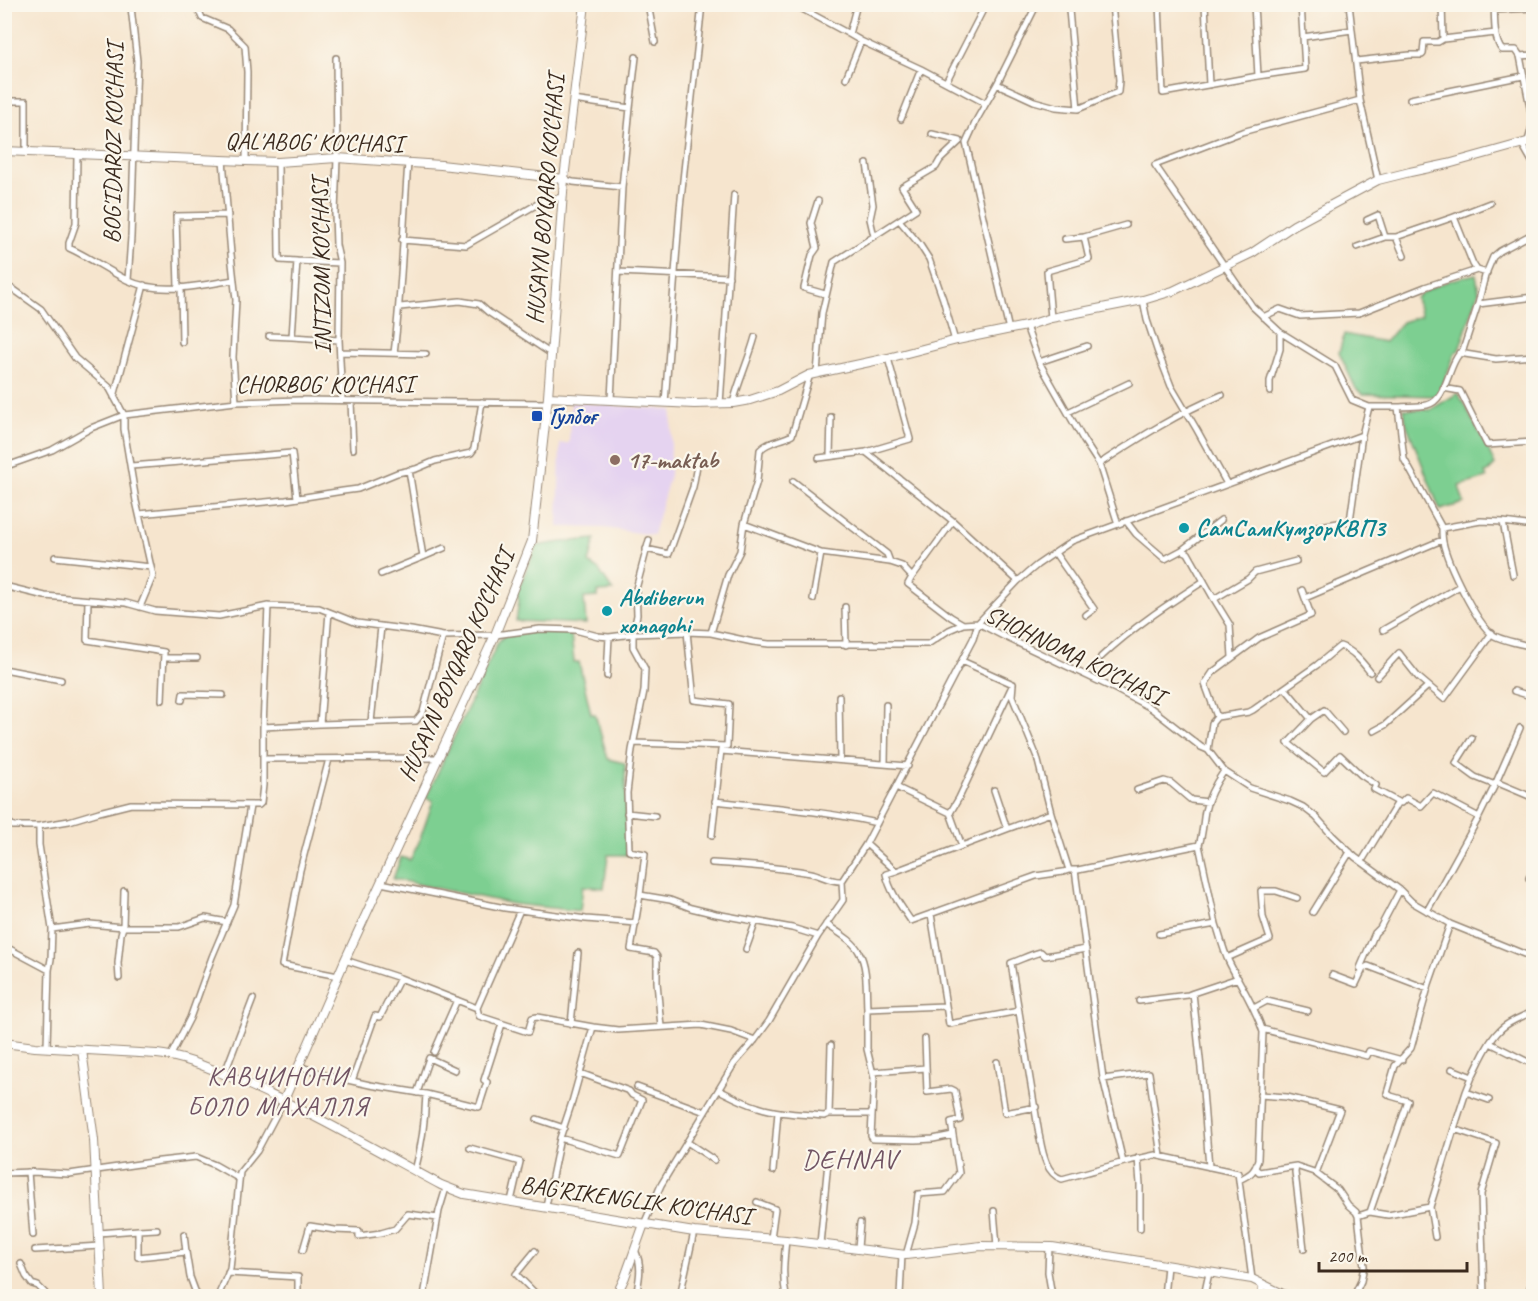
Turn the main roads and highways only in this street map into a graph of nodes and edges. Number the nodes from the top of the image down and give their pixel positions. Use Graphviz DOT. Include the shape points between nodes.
graph roads {
  1 [pos="585,4"];
  2 [pos="1528,142"];
  3 [pos="4,151"];
  4 [pos="564,179"];
  5 [pos="547,400"];
  6 [pos="4,1043"];
  7 [pos="82,1050"];
  8 [pos="284,1100"];
  9 [pos="644,1224"];
  10 [pos="102,1296"];
  11 [pos="616,1296"];
  12 [pos="1287,1296"];
  1 -- 4 [label="main road, HUSAYN BOYQARO KO'CHASI"];
  2 -- 5 [label="main road" via="1378,180 1294,225 1252,253 1173,291 1143,300 814,374 778,391 733,403"];
  3 -- 4 [label="main road, QAL'ABOG' KO'CHASI" via="278,162 337,158"];
  4 -- 5 [label="main road, HUSAYN BOYQARO KO'CHASI"];
  5 -- 8 [label="main road, HUSAYN BOYQARO KO'CHASI" via="532,541 495,635"];
  6 -- 7 [label="main road, BAG'RIKENGLIK KO'CHASI"];
  7 -- 8 [label="main road, BAG'RIKENGLIK KO'CHASI" via="171,1055"];
  7 -- 10 [label="main road" via="94,1140"];
  8 -- 9 [label="main road, BAG'RIKENGLIK KO'CHASI" via="446,1188"];
  9 -- 11 [label="main road"];
  9 -- 12 [label="main road, BAG'RIKENGLIK KO'CHASI" via="904,1254 981,1246 1049,1247 1252,1279"];
}
